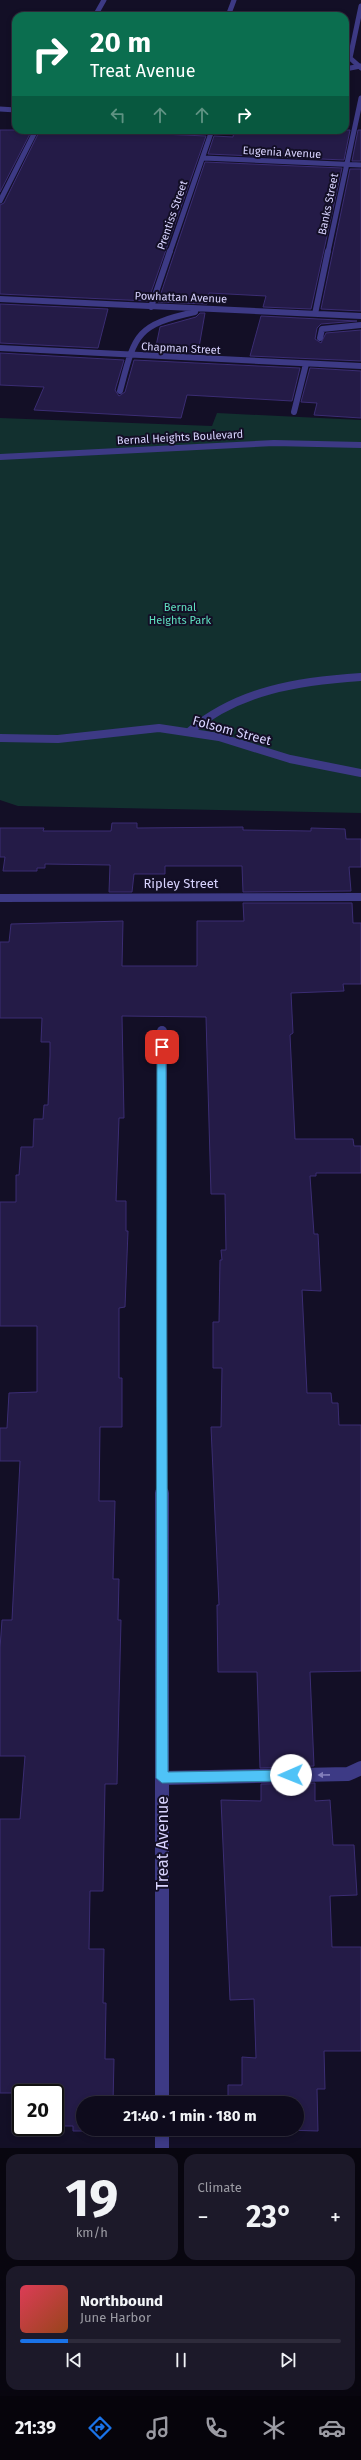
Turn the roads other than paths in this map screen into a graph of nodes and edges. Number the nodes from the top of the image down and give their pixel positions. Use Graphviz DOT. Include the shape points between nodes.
graph roads {
  1 [pos="104,0"];
  2 [pos="234,0"];
  3 [pos="361,6"];
  4 [pos="97,12"];
  5 [pos="230,12"];
  6 [pos="360,67"];
  7 [pos="349,68"];
  8 [pos="361,98"];
  9 [pos="0,109"];
  10 [pos="12,110"];
  11 [pos="34,134"];
  12 [pos="211,134"];
  13 [pos="203,158"];
  14 [pos="347,165"];
  15 [pos="361,165"];
  16 [pos="0,201"];
  17 [pos="0,299"];
  18 [pos="151,307"];
  19 [pos="214,308"];
  20 [pos="315,314"];
  21 [pos="361,316"];
  22 [pos="361,325"];
  23 [pos="320,338"];
  24 [pos="0,348"];
  25 [pos="130,355"];
  26 [pos="306,364"];
  27 [pos="361,366"];
  28 [pos="120,391"];
  29 [pos="294,412"];
  30 [pos="361,445"];
  31 [pos="0,457"];
  32 [pos="361,678"];
  33 [pos="190,731"];
  34 [pos="0,738"];
  35 [pos="361,773"];
  36 [pos="361,897"];
  37 [pos="0,898"];
  38 [pos="162,1031"];
  39 [pos="361,1768"];
  40 [pos="162,1778"];
  41 [pos="162,2096"];
  42 [pos="162,2136"];
  43 [pos="162,2148"];
  1 -- 4 [label="street"];
  2 -- 5 [label="street"];
  3 -- 6 [label="street" via="350,58"];
  6 -- 7 [label="street"];
  8 -- 14 [label="street, Banks Street"];
  9 -- 10 [label="street"];
  11 -- 16 [label="street"];
  12 -- 13 [label="street, Prentiss Street"];
  13 -- 14 [label="street, Eugenia Avenue"];
  13 -- 18 [label="street, Prentiss Street"];
  14 -- 15 [label="street, Eugenia Avenue"];
  14 -- 20 [label="street, Banks Street"];
  17 -- 18 [label="street, Powhattan Avenue"];
  18 -- 19 [label="street, Powhattan Avenue"];
  19 -- 20 [label="street, Powhattan Avenue"];
  19 -- 25 [label="street" via="178,315 147,325 135,340"];
  20 -- 21 [label="street, Powhattan Avenue"];
  22 -- 23 [label="street" via="322,329"];
  24 -- 25 [label="street, Chapman Street"];
  25 -- 26 [label="street, Chapman Street"];
  25 -- 28 [label="street"];
  26 -- 27 [label="street, Chapman Street"];
  26 -- 29 [label="street"];
  30 -- 31 [label="street, Bernal Heights Boulevard" via="274,443"];
  32 -- 33 [label="street" via="328,679 293,685 231,702 215,710"];
  33 -- 34 [label="street, Folsom Street" via="159,728 58,739"];
  33 -- 35 [label="street, Folsom Street" via="219,737 290,759"];
  36 -- 37 [label="street, Ripley Street"];
  38 -- 40 [label="street, Treat Avenue"];
  39 -- 40 [label="street, one-way" via="348,1774"];
  40 -- 41 [label="street, Treat Avenue"];
  42 -- 43 [label="street"];
}
